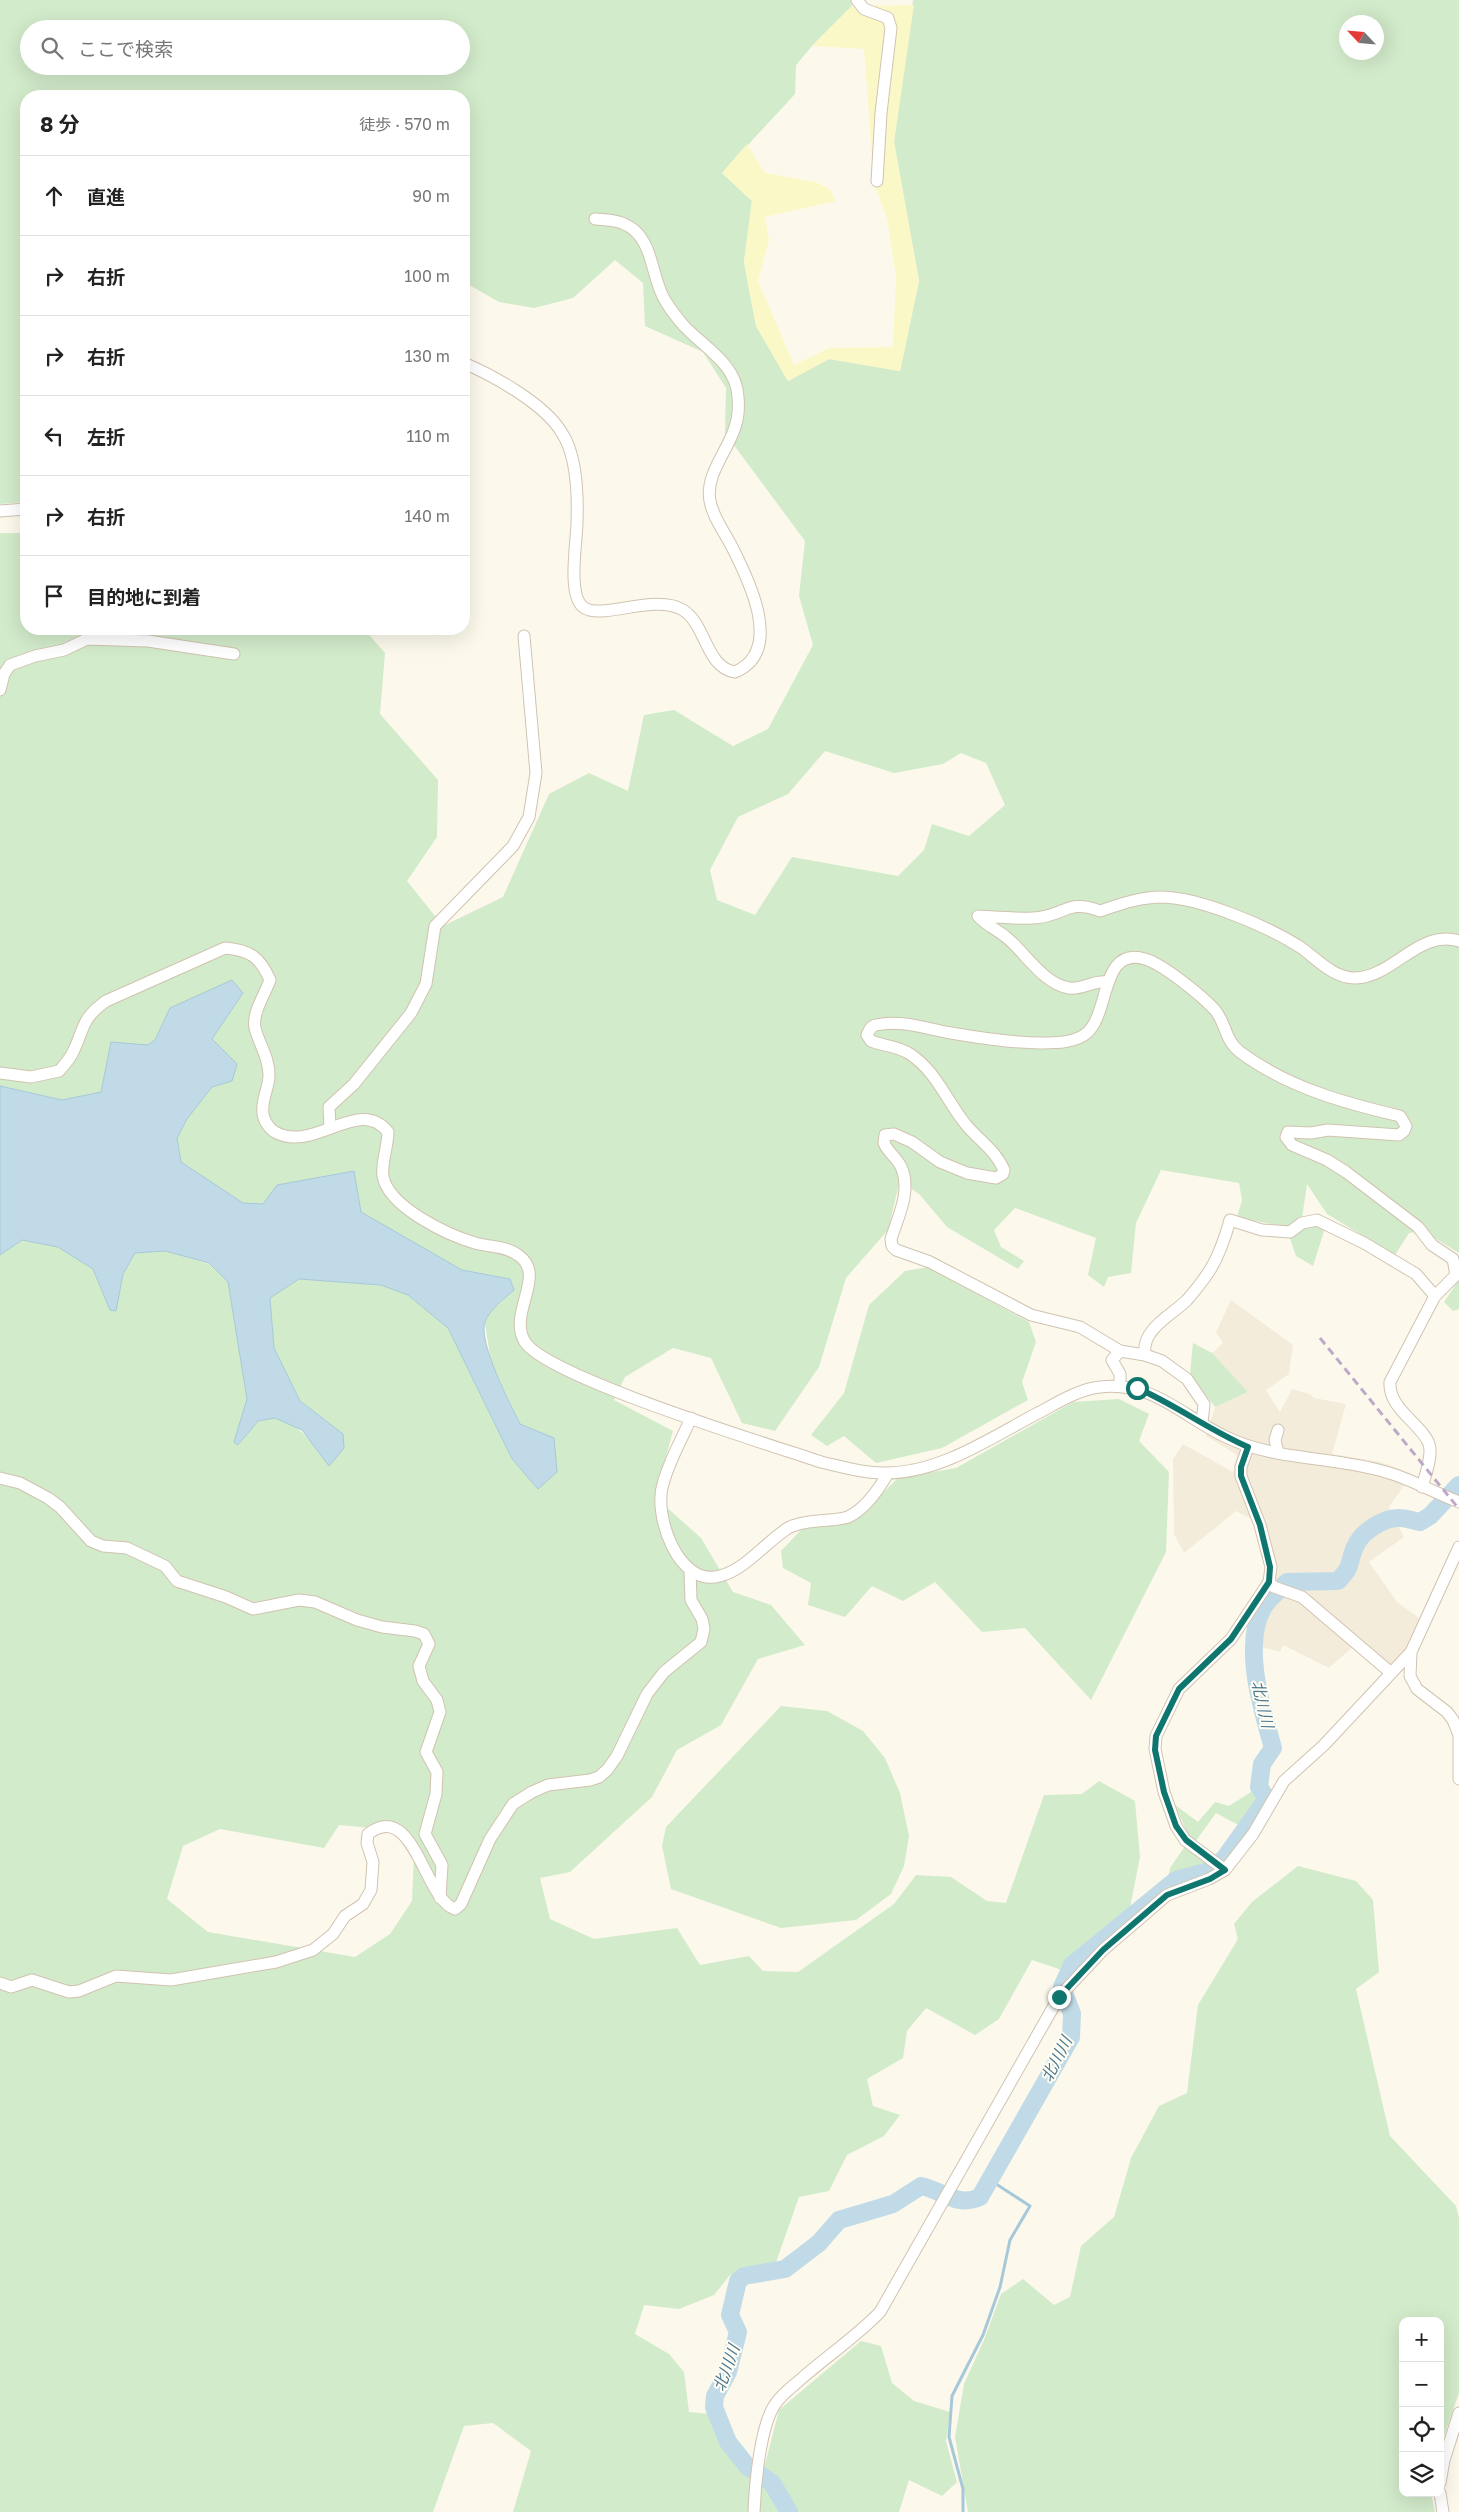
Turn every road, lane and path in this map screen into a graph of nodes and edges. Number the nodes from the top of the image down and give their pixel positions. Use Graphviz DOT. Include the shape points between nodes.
graph roads {
  1 [pos="856,0"];
  2 [pos="877,182"];
  3 [pos="595,219"];
  4 [pos="470,366"];
  5 [pos="20,509"];
  6 [pos="0,511"];
  7 [pos="524,636"];
  8 [pos="234,654"];
  9 [pos="0,690"];
  10 [pos="1459,941"];
  11 [pos="1107,982"];
  12 [pos="0,1073"];
  13 [pos="330,1128"];
  14 [pos="1457,1275"];
  15 [pos="1435,1296"];
  16 [pos="1120,1351"];
  17 [pos="1145,1355"];
  18 [pos="1120,1385"];
  19 [pos="691,1418"];
  20 [pos="1202,1423"];
  21 [pos="1278,1430"];
  22 [pos="1248,1447"];
  23 [pos="1278,1454"];
  24 [pos="888,1473"];
  25 [pos="0,1478"];
  26 [pos="1422,1487"];
  27 [pos="1457,1502"];
  28 [pos="1459,1547"];
  29 [pos="690,1570"];
  30 [pos="1271,1585"];
  31 [pos="1411,1652"];
  32 [pos="1390,1672"];
  33 [pos="1459,1779"];
  34 [pos="1225,1870"];
  35 [pos="440,1898"];
  36 [pos="0,1983"];
  37 [pos="1459,2413"];
  38 [pos="1444,2460"];
  39 [pos="1441,2497"];
  40 [pos="754,2512"];
  41 [pos="1444,2512"];
  1 -- 2 [label="street" via="864,9 888,18 892,28 880,113"];
  3 -- 4 [label="street" via="616,220 642,240 665,301 684,326 720,360 736,385 737,421 709,488 714,517 740,564 757,610 760,642 754,660 736,672 722,666 712,654 698,625 687,613 664,604 593,610 581,605 574,578 577,520 570,448 562,431 540,410 508,386"];
  5 -- 6 [label="street"];
  7 -- 13 [label="street" via="536,773 529,817 513,846 435,926 426,984 411,1013 354,1084 328,1107"];
  8 -- 9 [label="street" via="148,641 87,639 64,650 10,666"];
  10 -- 11 [label="street" via="1451,938 1429,941 1372,974 1355,978 1337,973 1256,923 1176,898 1144,898 1100,911 1084,904 1074,905 1058,913 1034,918 978,916 1056,983 1068,988 1081,988"];
  11 -- 14 [label="street" via="1122,960 1128,957 1160,965 1215,1011 1226,1036 1238,1050 1275,1074 1345,1103 1400,1116 1406,1126 1399,1134 1328,1130 1288,1132 1286,1137 1292,1145 1346,1172 1418,1227 1432,1245 1453,1260"];
  11 -- 16 [label="street" via="1101,1012 1088,1032 1066,1042 1010,1040 898,1023 874,1025 867,1035 870,1041 911,1054 940,1083 968,1127 993,1151 1004,1170 1004,1174 996,1178 967,1174 940,1162 912,1142 894,1134 885,1135 884,1143 896,1157 905,1184 892,1246 930,1262 1031,1315 1080,1327"];
  12 -- 13 [label="street" via="31,1077 59,1071 73,1054 83,1024 92,1010 225,948 242,949 265,968 270,980 256,1014 255,1026 267,1060 269,1077 262,1115 271,1130 284,1137 301,1138"];
  13 -- 19 [label="street" via="357,1119 370,1118 381,1122 388,1132 383,1175 388,1190 407,1209 446,1231 519,1255 528,1266 530,1278 521,1309 520,1328 525,1342 536,1354 634,1398"];
  14 -- 15 [label="street"];
  15 -- 17 [label="street" via="1416,1274 1317,1220 1302,1223 1290,1232 1262,1230 1230,1220 1209,1272 1187,1300 1154,1327 1144,1346"];
  15 -- 26 [label="street" via="1389,1389 1429,1444"];
  16 -- 17 [label="street"];
  16 -- 18 [label="street" via="1112,1360 1120,1374"];
  17 -- 20 [label="street" via="1162,1361 1187,1379 1204,1404"];
  18 -- 20 [label="street" via="1137,1388 1164,1400"];
  18 -- 24 [label="street" via="1098,1387 1071,1396 952,1458"];
  19 -- 24 [label="street" via="821,1462"];
  19 -- 29 [label="street" via="662,1485 660,1508 672,1549"];
  20 -- 22 [label="street"];
  21 -- 23 [label="street" via="1275,1440"];
  22 -- 23 [label="street"];
  22 -- 30 [label="street" via="1241,1476 1260,1525"];
  23 -- 26 [label="street" via="1386,1472"];
  24 -- 29 [label="street" via="876,1494 848,1517 790,1527 738,1567 720,1576 709,1577"];
  25 -- 35 [label="street" via="48,1498 91,1541 103,1546 127,1548 165,1566 178,1581 253,1609 299,1600 315,1602 357,1620 424,1634 429,1644 419,1666 422,1681 437,1700 440,1712 426,1752 437,1772 436,1794 426,1834 442,1865"];
  26 -- 27 [label="street"];
  28 -- 31 [label="street"];
  29 -- 35 [label="street" via="691,1600 704,1629 701,1642 664,1672 647,1694 607,1770 590,1780 548,1785 513,1804 490,1838 461,1904 455,1909 446,1906"];
  30 -- 32 [label="street" via="1302,1597"];
  30 -- 34 [label="street" via="1231,1639 1179,1689 1156,1736 1155,1750 1164,1792 1176,1826 1186,1840"];
  31 -- 32 [label="street"];
  31 -- 33 [label="street" via="1412,1684 1453,1720 1458,1735"];
  32 -- 34 [label="street" via="1324,1745 1284,1781 1253,1834"];
  34 -- 40 [label="street" via="1167,1895 1103,1950 1059,1997 880,2312 775,2404 769,2417 757,2474"];
  35 -- 36 [label="street" via="417,1853 402,1832 390,1826 378,1826 368,1834 367,1843 373,1862 371,1890 363,1904 345,1916 333,1934 313,1950 276,1962 171,1980 116,1976 79,1991 68,1992 32,1980 11,1987"];
  37 -- 38 [label="street"];
  39 -- 41 [label="street"];
}
